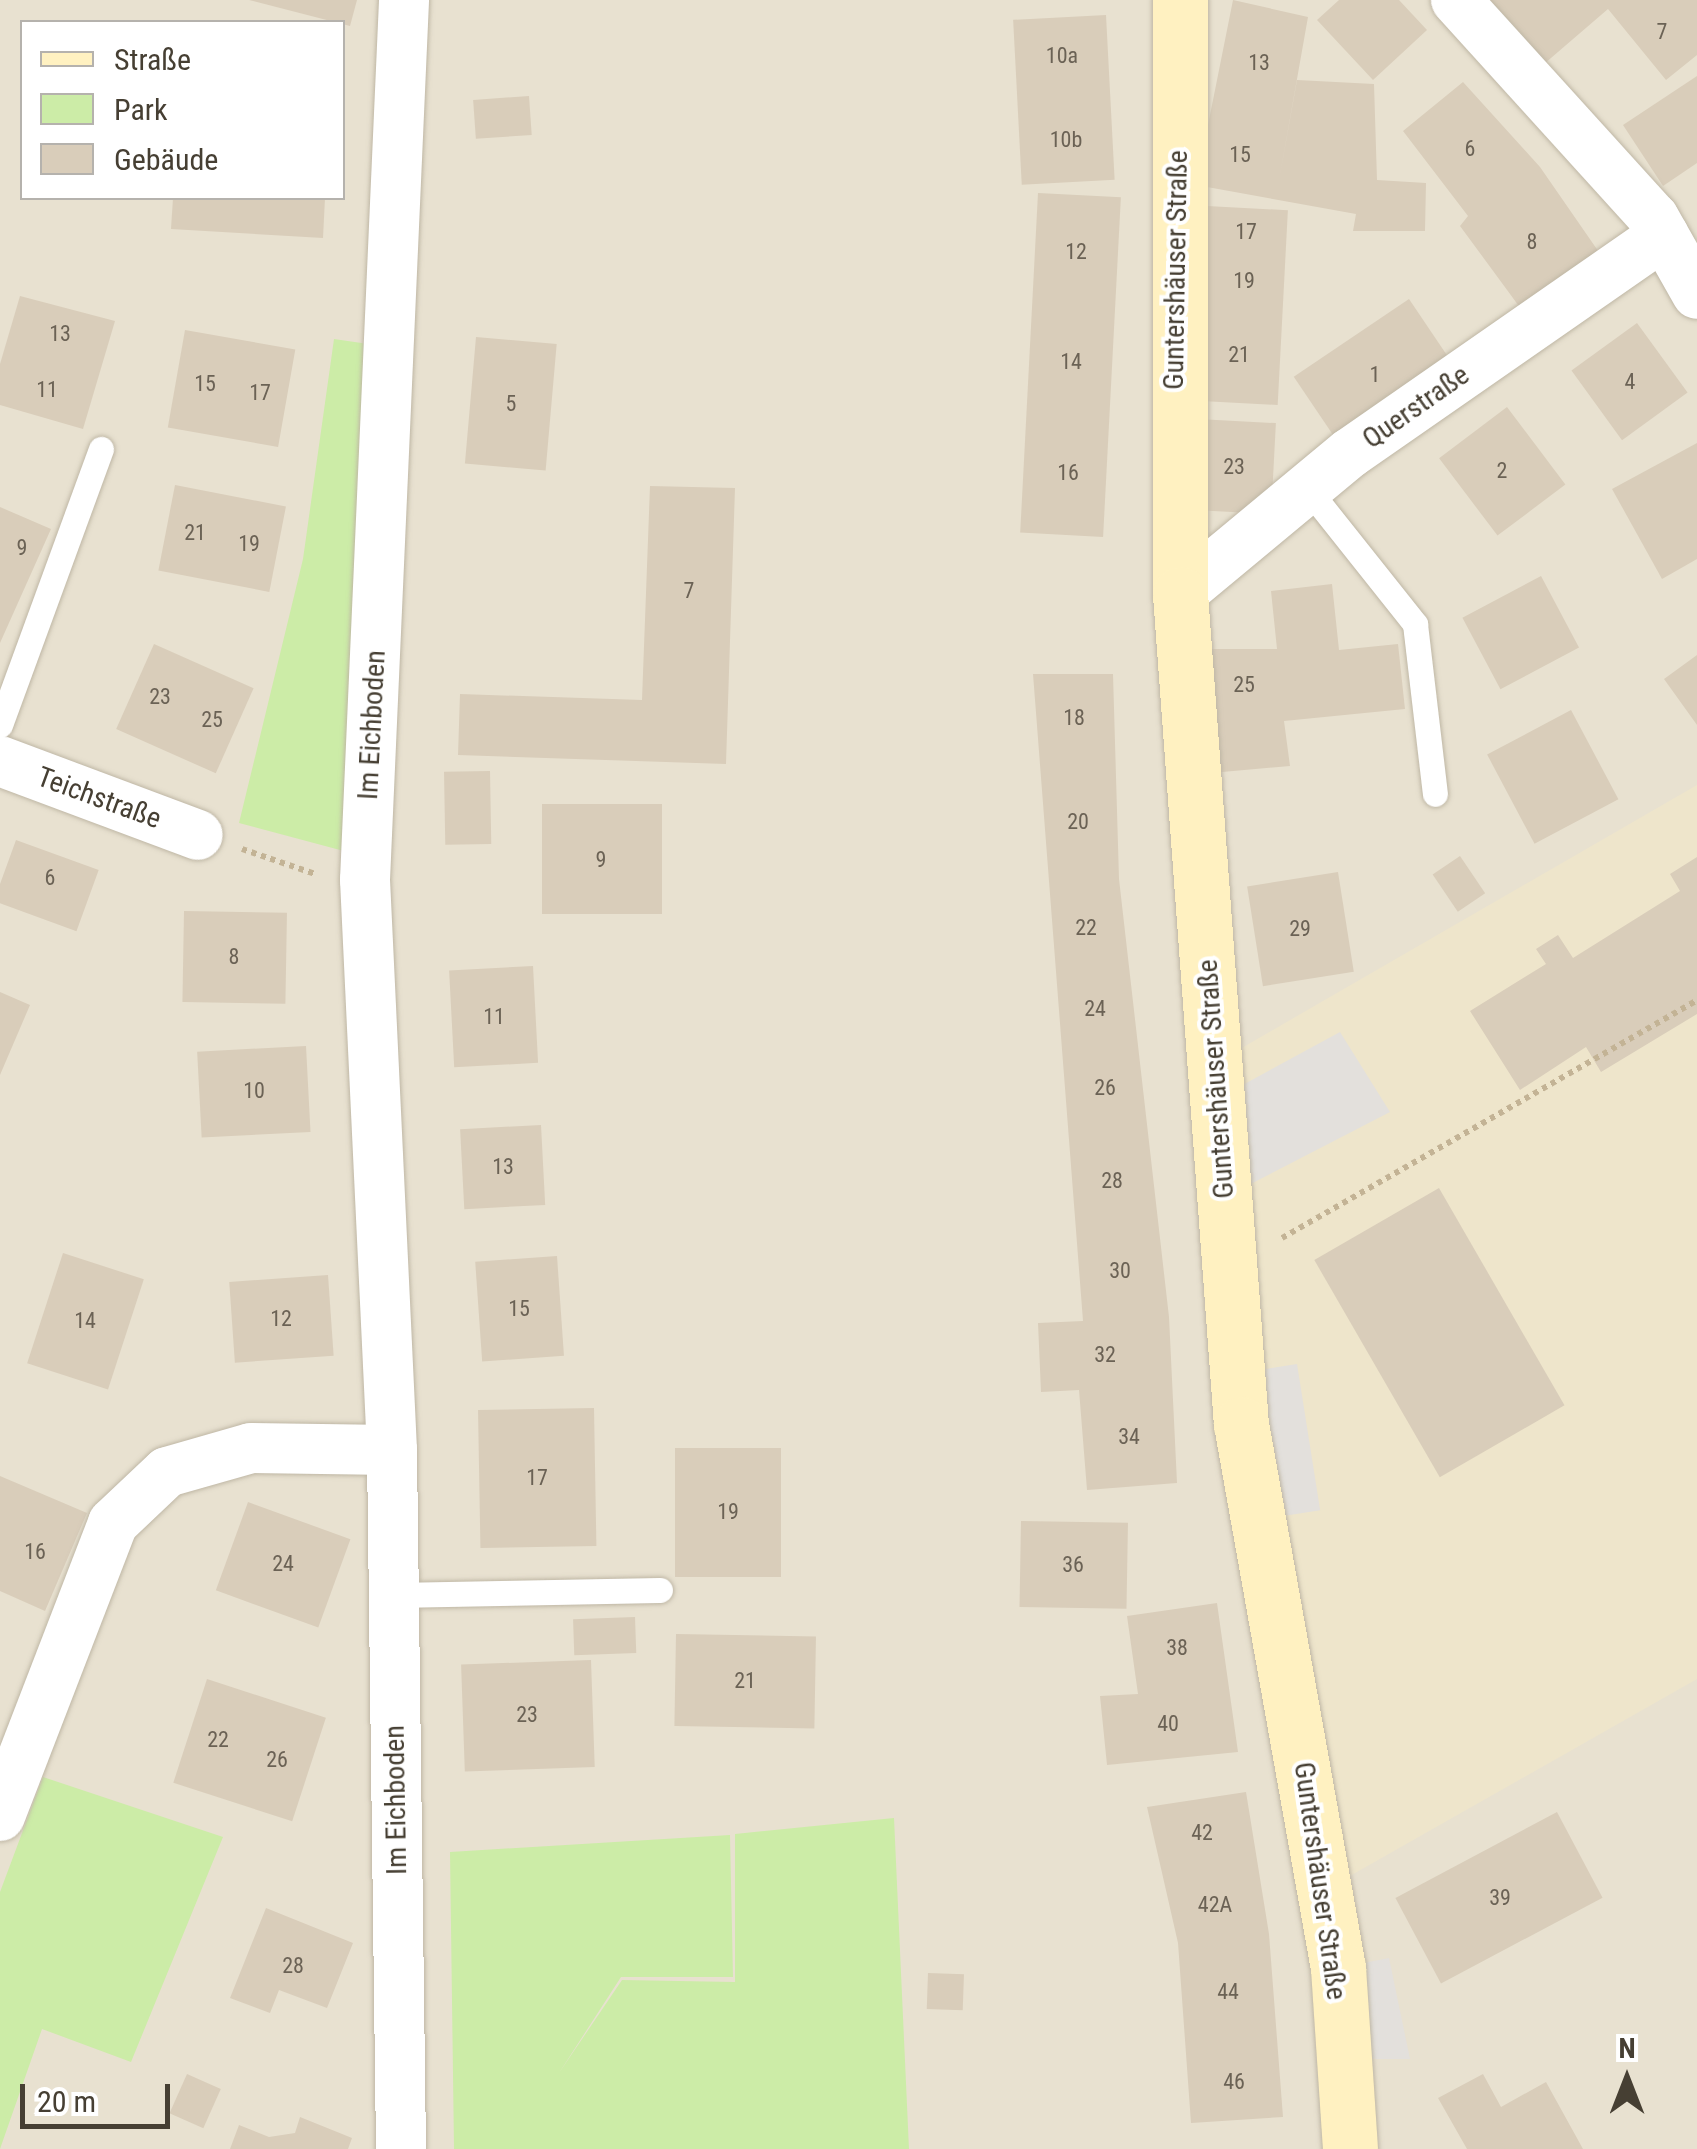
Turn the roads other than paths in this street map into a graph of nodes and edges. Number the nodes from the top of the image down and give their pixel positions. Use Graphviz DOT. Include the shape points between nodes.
graph roads {
  1 [pos="404,0"];
  2 [pos="1180,0"];
  3 [pos="1456,0"];
  4 [pos="1664,235"];
  5 [pos="1697,294"];
  6 [pos="101,449"];
  7 [pos="1307,488"];
  8 [pos="1180,594"];
  9 [pos="0,726"];
  10 [pos="0,761"];
  11 [pos="1435,794"];
  12 [pos="198,835"];
  13 [pos="392,1450"];
  14 [pos="660,1590"];
  15 [pos="394,1595"];
  16 [pos="0,1816"];
  17 [pos="401,2149"];
  18 [pos="1350,2149"];
  1 -- 13 [label="street, Im Eichboden" via="365,880"];
  2 -- 8 [label="street, Guntershäuser Straße"];
  3 -- 4 [label="street"];
  4 -- 5 [label="street"];
  4 -- 7 [label="street, Querstraße"];
  6 -- 9 [label="lane"];
  7 -- 8 [label="street, Querstraße"];
  7 -- 11 [label="lane" via="1415,624"];
  8 -- 18 [label="street, Guntershäuser Straße" via="1241,1424 1338,1968"];
  10 -- 12 [label="street, Teichstraße"];
  13 -- 15 [label="street, Im Eichboden"];
  13 -- 16 [label="street" via="251,1448 168,1472 112,1523"];
  14 -- 15 [label="lane"];
  15 -- 17 [label="street, Im Eichboden"];
}
